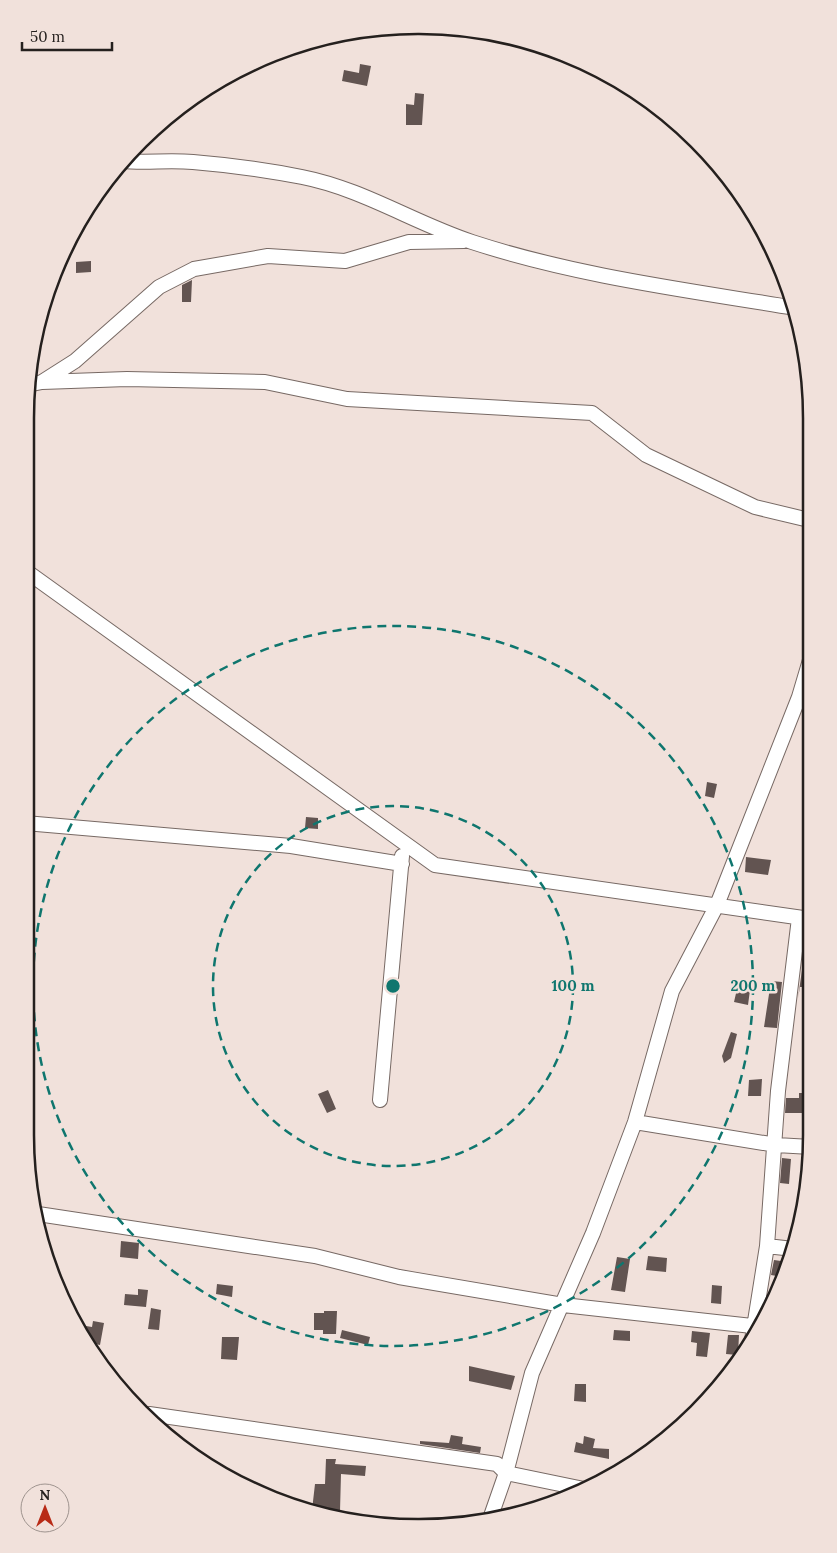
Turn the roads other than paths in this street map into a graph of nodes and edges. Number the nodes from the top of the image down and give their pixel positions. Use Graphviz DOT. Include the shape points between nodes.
graph roads {
  1 [pos="132,161"];
  2 [pos="470,241"];
  3 [pos="786,307"];
  4 [pos="42,382"];
  5 [pos="36,383"];
  6 [pos="803,519"];
  7 [pos="34,577"];
  8 [pos="803,700"];
  9 [pos="34,824"];
  10 [pos="403,843"];
  11 [pos="402,864"];
  12 [pos="717,905"];
  13 [pos="803,918"];
  14 [pos="803,931"];
  15 [pos="380,1100"];
  16 [pos="634,1122"];
  17 [pos="776,1145"];
  18 [pos="803,1147"];
  19 [pos="42,1215"];
  20 [pos="767,1246"];
  21 [pos="786,1249"];
  22 [pos="563,1305"];
  23 [pos="758,1315"];
  24 [pos="753,1326"];
  25 [pos="155,1415"];
  26 [pos="506,1473"];
  27 [pos="573,1487"];
  28 [pos="492,1512"];
  1 -- 2 [label="street" via="193,162 304,177 371,197"];
  2 -- 3 [label="street" via="535,261"];
  2 -- 4 [label="street" via="409,242 345,261 268,256 194,270 159,287 75,361"];
  4 -- 5 [label="street"];
  4 -- 6 [label="street" via="127,379 265,382 347,400 592,413 646,455 755,507"];
  7 -- 10 [label="street"];
  8 -- 12 [label="street"];
  9 -- 11 [label="street" via="291,846"];
  10 -- 11 [label="street"];
  10 -- 12 [label="street" via="435,865"];
  11 -- 15 [label="street"];
  12 -- 13 [label="street"];
  12 -- 16 [label="street" via="672,991"];
  14 -- 17 [label="street" via="778,1091"];
  16 -- 17 [label="street"];
  16 -- 22 [label="street" via="594,1234"];
  17 -- 18 [label="street"];
  17 -- 20 [label="street"];
  19 -- 22 [label="street" via="315,1256 399,1277"];
  20 -- 21 [label="street"];
  20 -- 23 [label="street"];
  22 -- 24 [label="street"];
  22 -- 26 [label="street" via="532,1374"];
  25 -- 26 [label="street" via="497,1464"];
  26 -- 27 [label="street"];
  26 -- 28 [label="street"];
}
